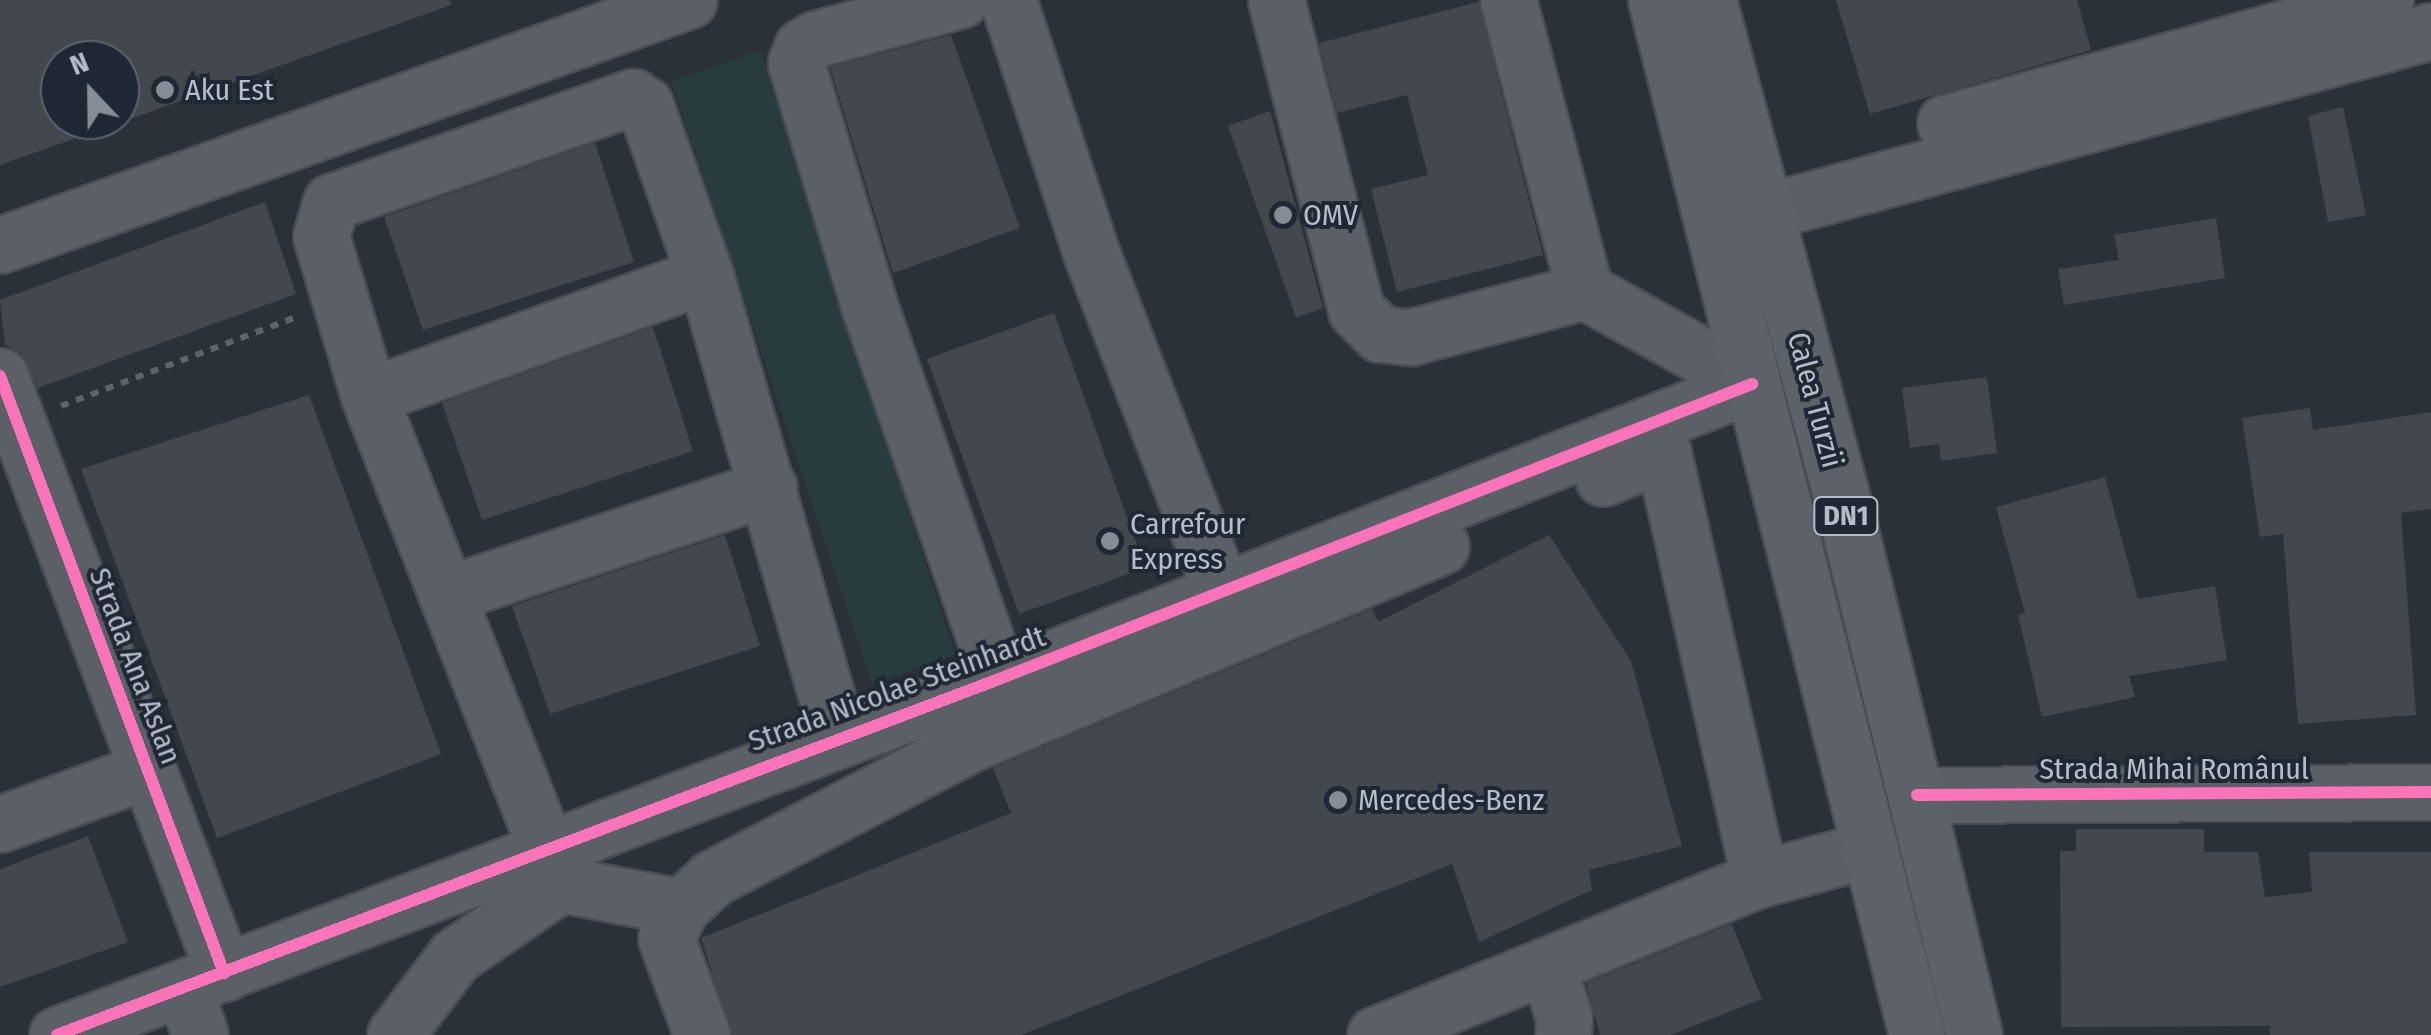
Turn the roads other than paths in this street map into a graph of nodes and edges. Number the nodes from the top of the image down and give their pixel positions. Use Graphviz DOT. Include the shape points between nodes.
graph roads {
  1 [pos="688,0"];
  2 [pos="960,0"];
  3 [pos="1008,0"];
  4 [pos="1276,0"];
  5 [pos="1508,0"];
  6 [pos="1656,0"];
  7 [pos="1708,0"];
  8 [pos="2385,0"];
  9 [pos="581,18"];
  10 [pos="2431,31"];
  11 [pos="1760,194"];
  12 [pos="0,246"];
  13 [pos="705,275"];
  14 [pos="1586,291"];
  15 [pos="1752,384"];
  16 [pos="369,396"];
  17 [pos="9,400"];
  18 [pos="769,487"];
  19 [pos="1222,592"];
  20 [pos="451,593"];
  21 [pos="999,679"];
  22 [pos="838,736"];
  23 [pos="148,770"];
  24 [pos="2431,792"];
  25 [pos="1917,796"];
  26 [pos="0,824"];
  27 [pos="1870,849"];
  28 [pos="554,866"];
  29 [pos="1760,879"];
  30 [pos="682,907"];
  31 [pos="1547,966"];
  32 [pos="202,999"];
  33 [pos="57,1035"];
  34 [pos="395,1035"];
  35 [pos="702,1035"];
  36 [pos="1374,1035"];
  37 [pos="1563,1035"];
  38 [pos="1918,1035"];
  39 [pos="1974,1035"];
  1 -- 9 [label="street"];
  2 -- 21 [label="street" via="814,39 796,62 869,305"];
  3 -- 19 [label="street" via="1092,256"];
  4 -- 14 [label="street" via="1356,310 1380,334 1412,337"];
  5 -- 14 [label="street"];
  6 -- 15 [label="main road, Calea Turzii / DN1"];
  7 -- 11 [label="main road, Calea Turzii / DN1"];
  8 -- 11 [label="street"];
  9 -- 12 [label="street"];
  10 -- 11 [label="street"];
  11 -- 25 [label="main road, Calea Turzii / DN1"];
  13 -- 16 [label="street"];
  13 -- 16 [label="street" via="657,125 633,97 331,202 321,236"];
  13 -- 18 [label="street"];
  14 -- 15 [label="street"];
  15 -- 19 [label="street, Strada Nicolae Steinhardt"];
  15 -- 27 [label="main road, Calea Turzii / DN1"];
  16 -- 20 [label="street"];
  17 -- 23 [label="street, Strada Ana Aslan"];
  18 -- 20 [label="street"];
  18 -- 22 [label="street"];
  19 -- 21 [label="street, Strada Nicolae Steinhardt"];
  20 -- 28 [label="street"];
  21 -- 22 [label="street, Strada Nicolae Steinhardt"];
  22 -- 28 [label="street, Strada Nicolae Steinhardt"];
  23 -- 26 [label="street"];
  23 -- 32 [label="street, Strada Ana Aslan"];
  24 -- 25 [label="street, Strada Mihai Românul"];
  25 -- 39 [label="main road, Calea Turzii / DN1"];
  27 -- 29 [label="street"];
  27 -- 38 [label="main road, Calea Turzii / DN1"];
  28 -- 30 [label="street"];
  28 -- 32 [label="street, Strada Nicolae Steinhardt"];
  28 -- 34 [label="street" via="455,956"];
  29 -- 30 [label="street" via="1663,453 967,745 713,878"];
  29 -- 31 [label="street"];
  30 -- 35 [label="street" via="666,938"];
  31 -- 36 [label="street"];
  31 -- 37 [label="street" via="1564,1016"];
  32 -- 33 [label="street, Strada Nicolae Steinhardt"];
}
